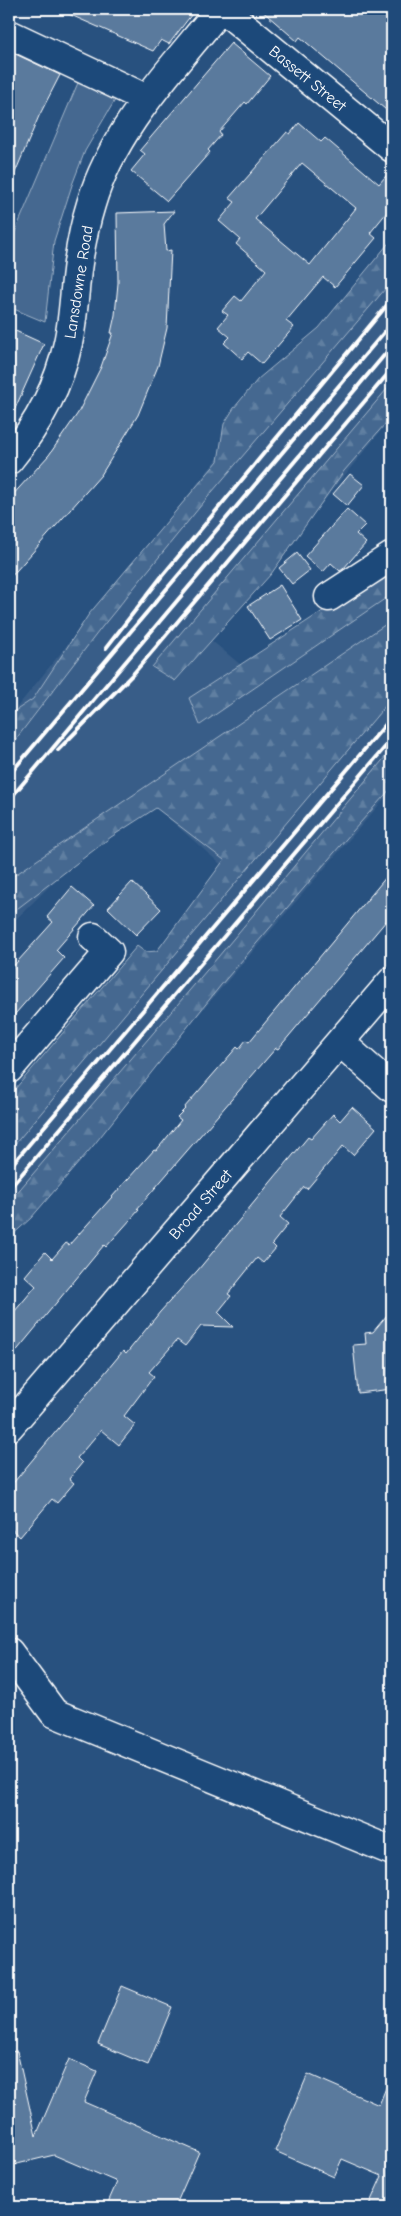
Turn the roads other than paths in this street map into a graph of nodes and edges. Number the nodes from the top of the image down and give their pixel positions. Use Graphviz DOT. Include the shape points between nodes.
graph roads {
  1 [pos="222,9"];
  2 [pos="9,34"];
  3 [pos="147,100"];
  4 [pos="392,148"];
  5 [pos="9,460"];
  6 [pos="392,556"];
  7 [pos="329,597"];
  8 [pos="92,937"];
  9 [pos="392,981"];
  10 [pos="340,1042"];
  11 [pos="9,1069"];
  12 [pos="392,1088"];
  13 [pos="9,1427"];
  14 [pos="9,1652"];
  15 [pos="392,1851"];
  1 -- 3 [label="street, Lansdowne Road"];
  1 -- 4 [label="street, Bassett Street"];
  2 -- 3 [label="street"];
  3 -- 5 [label="street, Lansdowne Road" via="111,154 91,204 78,264 69,342 59,376 45,407"];
  6 -- 7 [label="street"];
  8 -- 11 [label="street" via="109,952"];
  9 -- 10 [label="street, Broad Street"];
  10 -- 12 [label="street"];
  10 -- 13 [label="street, Broad Street"];
  14 -- 15 [label="street" via="54,1713"];
}
